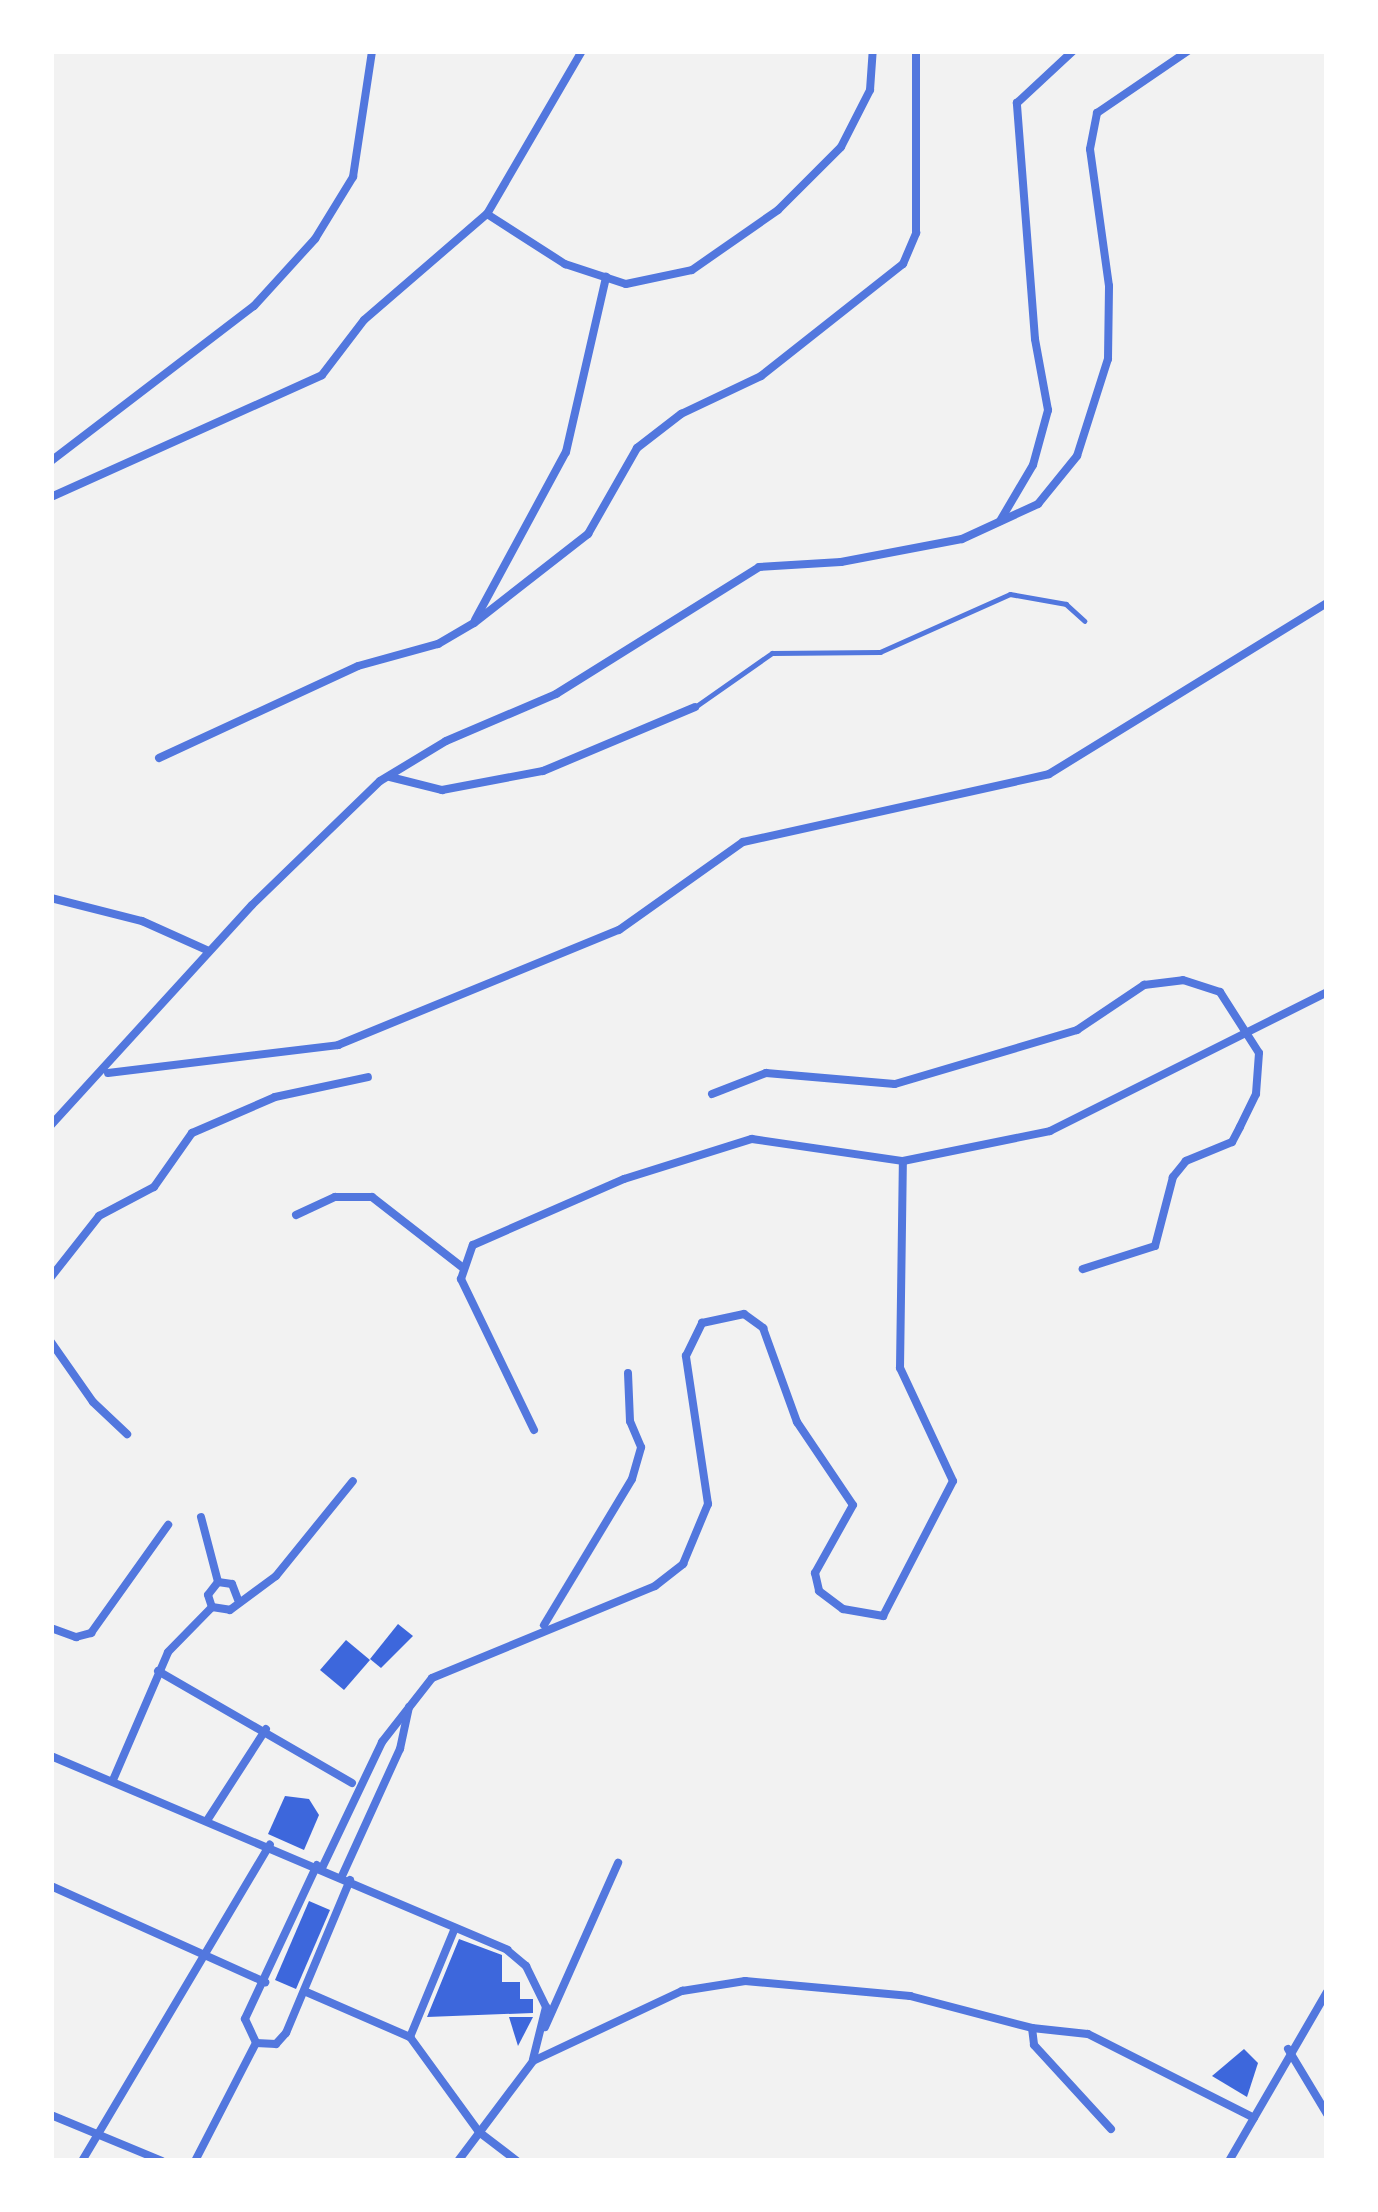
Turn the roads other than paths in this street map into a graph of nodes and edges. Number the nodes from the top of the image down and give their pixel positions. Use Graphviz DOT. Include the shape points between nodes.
graph roads {
  1 [pos="372,51"];
  2 [pos="582,51"];
  3 [pos="873,51"];
  4 [pos="916,51"];
  5 [pos="1073,51"];
  6 [pos="1188,51"];
  7 [pos="487,214"];
  8 [pos="606,277"];
  9 [pos="51,461"];
  10 [pos="51,497"];
  11 [pos="1000,522"];
  12 [pos="1327,603"];
  13 [pos="1085,621"];
  14 [pos="474,623"];
  15 [pos="695,707"];
  16 [pos="159,758"];
  17 [pos="388,777"];
  18 [pos="51,898"];
  19 [pos="209,951"];
  20 [pos="1327,992"];
  21 [pos="1246,1031"];
  22 [pos="106,1073"];
  23 [pos="368,1077"];
  24 [pos="712,1094"];
  25 [pos="51,1125"];
  26 [pos="902,1161"];
  27 [pos="296,1215"];
  28 [pos="462,1267"];
  29 [pos="1084,1269"];
  30 [pos="51,1277"];
  31 [pos="51,1342"];
  32 [pos="628,1373"];
  33 [pos="534,1430"];
  34 [pos="128,1434"];
  35 [pos="353,1481"];
  36 [pos="201,1517"];
  37 [pos="168,1525"];
  38 [pos="218,1582"];
  39 [pos="238,1601"];
  40 [pos="212,1606"];
  41 [pos="543,1626"];
  42 [pos="51,1628"];
  43 [pos="158,1671"];
  44 [pos="411,1700"];
  45 [pos="266,1729"];
  46 [pos="51,1756"];
  47 [pos="113,1780"];
  48 [pos="352,1783"];
  49 [pos="208,1819"];
  50 [pos="269,1845"];
  51 [pos="618,1863"];
  52 [pos="320,1867"];
  53 [pos="346,1878"];
  54 [pos="51,1886"];
  55 [pos="455,1927"];
  56 [pos="204,1951"];
  57 [pos="265,1982"];
  58 [pos="304,1991"];
  59 [pos="1327,1992"];
  60 [pos="1032,2028"];
  61 [pos="542,2034"];
  62 [pos="410,2037"];
  63 [pos="256,2043"];
  64 [pos="1288,2048"];
  65 [pos="533,2061"];
  66 [pos="1327,2114"];
  67 [pos="51,2115"];
  68 [pos="1254,2118"];
  69 [pos="1112,2128"];
  70 [pos="97,2132"];
  71 [pos="479,2132"];
  72 [pos="82,2161"];
  73 [pos="162,2161"];
  74 [pos="195,2161"];
  75 [pos="458,2161"];
  76 [pos="518,2161"];
  77 [pos="1229,2161"];
  1 -- 9 [label="street" via="353,177 315,239 254,306"];
  2 -- 7 [label="street"];
  3 -- 8 [label="street" via="871,90 841,147 778,210 692,270 626,284"];
  4 -- 14 [label="street" via="916,233 903,264 761,376 681,414 637,448 588,534"];
  5 -- 11 [label="street" via="1017,103 1034,339 1048,410 1033,464"];
  6 -- 11 [label="street" via="1097,113 1090,149 1109,286 1108,359 1077,456 1038,504"];
  7 -- 8 [label="street" via="565,264"];
  7 -- 10 [label="street" via="364,320 322,375"];
  8 -- 14 [label="street" via="566,452"];
  11 -- 17 [label="street" via="962,539 759,568 556,694"];
  12 -- 22 [label="street" via="1049,774 742,842 619,930 338,1045"];
  13 -- 15 [label="lane" via="1066,604 1010,594 880,652 772,653"];
  14 -- 16 [label="street" via="438,644 358,666"];
  15 -- 17 [label="street" via="543,771 442,790"];
  17 -- 19 [label="street"];
  18 -- 19 [label="street" via="101,907"];
  19 -- 22 [label="street"];
  20 -- 21 [label="street"];
  21 -- 24 [label="street" via="1220,992 1164,982 1128,993 1077,1030 895,1084 766,1072"];
  21 -- 26 [label="street" via="1050,1131"];
  21 -- 29 [label="street" via="1260,1073 1232,1142 1186,1160 1173,1177 1155,1246"];
  22 -- 25 [label="street"];
  23 -- 30 [label="street" via="275,1096 192,1133 154,1187 99,1216"];
  26 -- 28 [label="street" via="752,1139 518,1221 473,1245"];
  26 -- 41 [label="street" via="900,1368 953,1481 891,1608 868,1618 819,1591 815,1573 854,1504 797,1422 763,1328 734,1313 701,1323 688,1342 707,1478 698,1540 657,1585"];
  27 -- 28 [label="street" via="335,1197 372,1197"];
  28 -- 33 [label="street" via="487,1339"];
  31 -- 34 [label="street" via="93,1402"];
  32 -- 41 [label="street" via="630,1421 641,1447 632,1479"];
  35 -- 39 [label="street" via="303,1550"];
  36 -- 38 [label="street"];
  37 -- 42 [label="street" via="92,1633"];
  38 -- 39 [label="street" via="232,1584"];
  38 -- 40 [label="street" via="208,1594"];
  39 -- 40 [label="street" via="230,1610"];
  40 -- 43 [label="street"];
  41 -- 44 [label="street" via="453,1665"];
  43 -- 45 [label="street"];
  43 -- 47 [label="street"];
  44 -- 52 [label="street"];
  44 -- 53 [label="street" via="400,1749"];
  45 -- 48 [label="street"];
  45 -- 49 [label="street"];
  46 -- 47 [label="street"];
  47 -- 49 [label="street"];
  49 -- 50 [label="street"];
  50 -- 52 [label="street"];
  50 -- 56 [label="street"];
  51 -- 61 [label="street"];
  52 -- 53 [label="street"];
  52 -- 57 [label="street"];
  53 -- 55 [label="street"];
  53 -- 58 [label="street"];
  54 -- 56 [label="street"];
  55 -- 61 [label="street" via="526,1966 546,2007"];
  55 -- 62 [label="street"];
  56 -- 57 [label="street"];
  56 -- 70 [label="street"];
  57 -- 63 [label="street" via="244,2026"];
  58 -- 62 [label="street"];
  58 -- 63 [label="street" via="281,2042"];
  59 -- 64 [label="street"];
  60 -- 65 [label="street" via="910,1996 745,1981 682,1990"];
  60 -- 68 [label="street" via="1088,2034"];
  60 -- 69 [label="street" via="1034,2044"];
  61 -- 65 [label="street"];
  62 -- 71 [label="street"];
  63 -- 74 [label="street"];
  64 -- 66 [label="street"];
  64 -- 68 [label="street"];
  65 -- 71 [label="street"];
  67 -- 70 [label="street"];
  68 -- 77 [label="street"];
  70 -- 72 [label="street"];
  70 -- 73 [label="street"];
  71 -- 75 [label="street"];
  71 -- 76 [label="street"];
}
